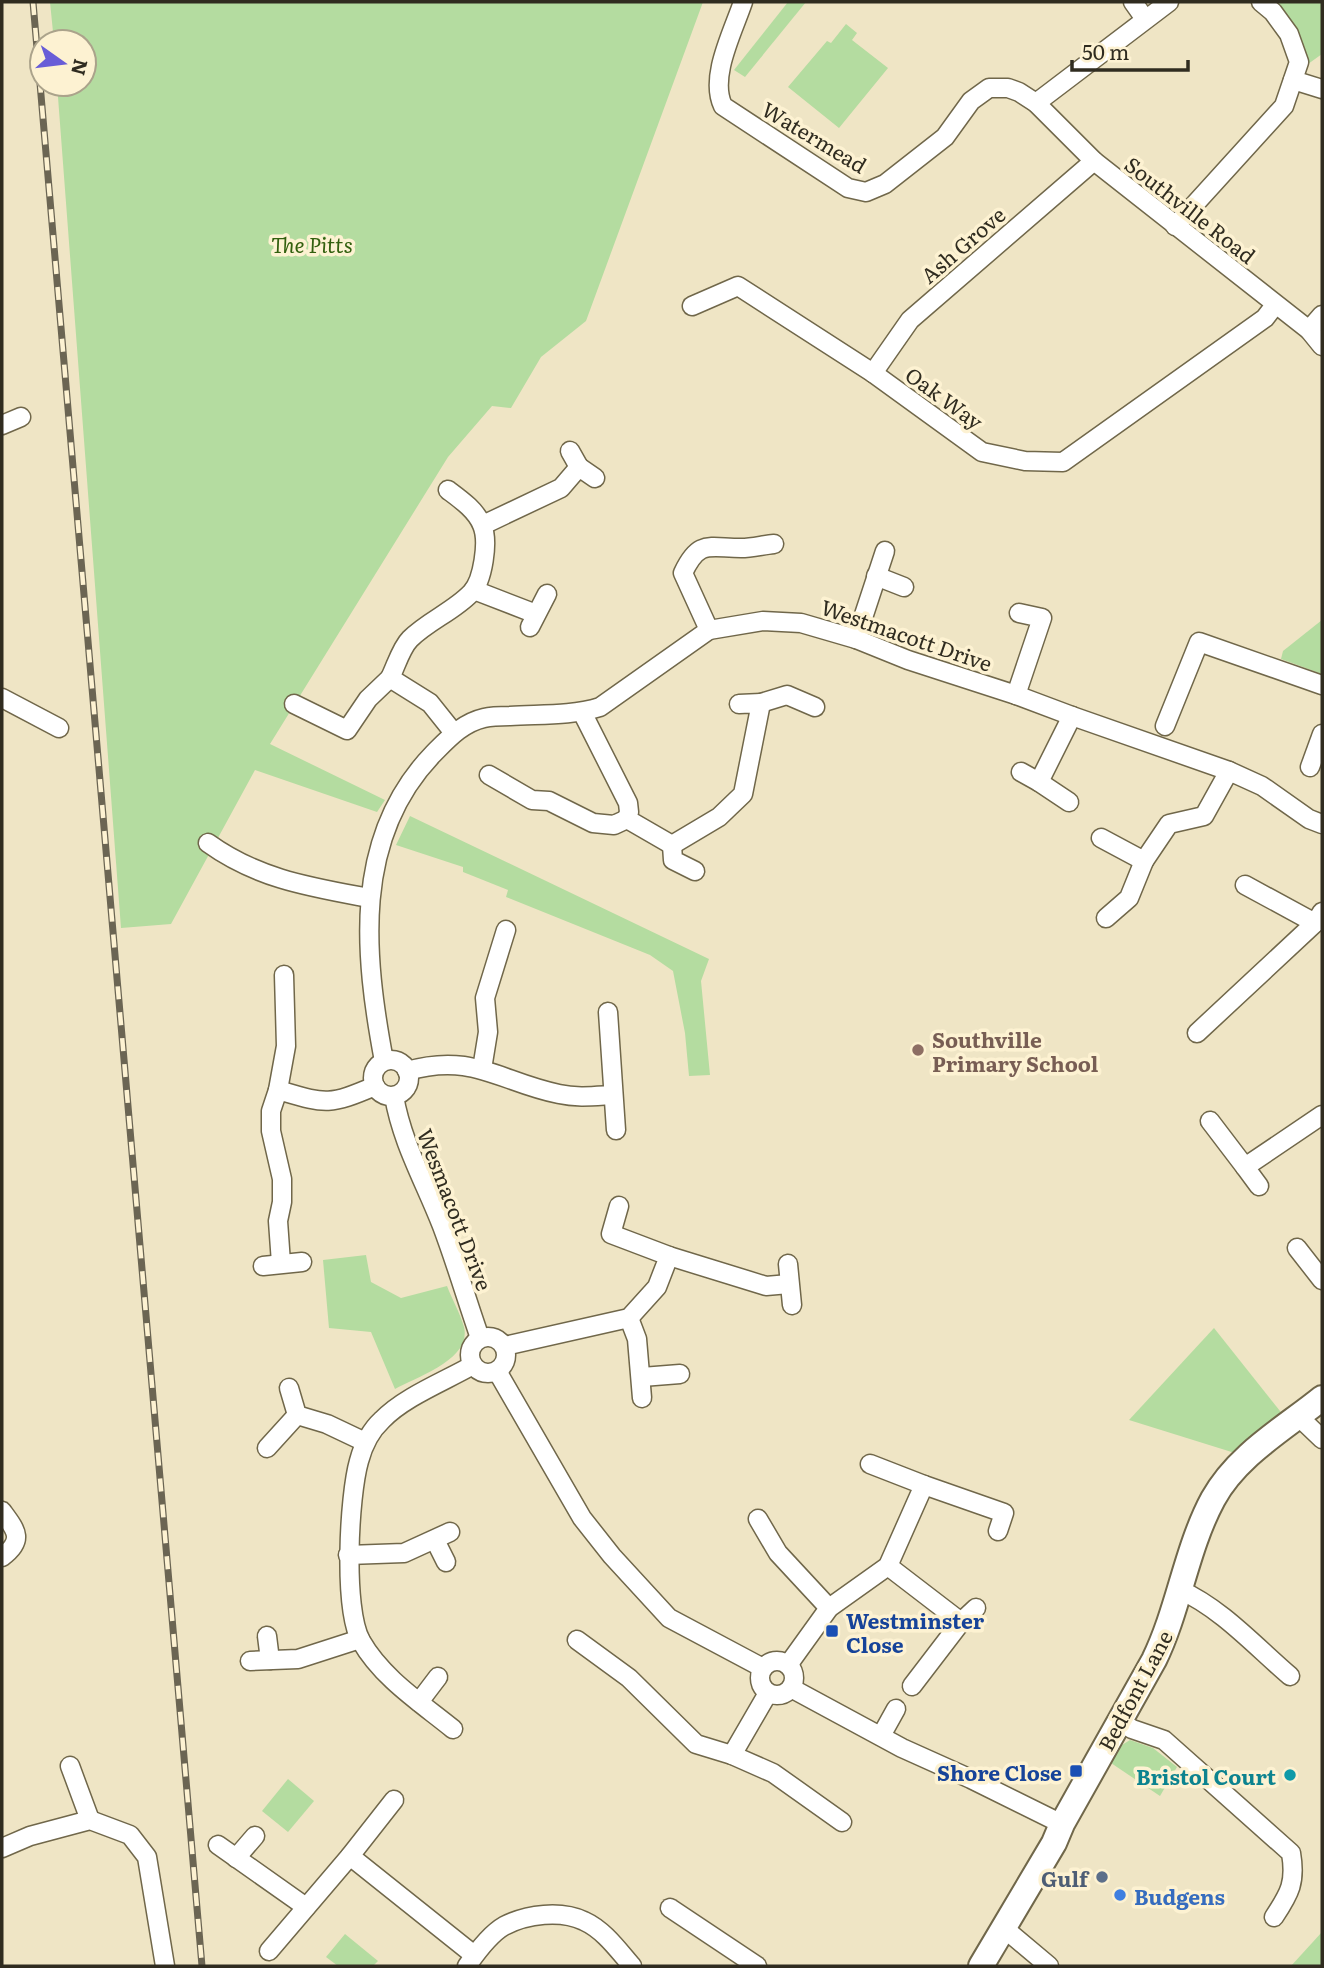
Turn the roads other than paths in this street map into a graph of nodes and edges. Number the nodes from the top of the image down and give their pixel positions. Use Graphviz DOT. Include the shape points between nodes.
graph roads {
  1 [pos="743,2"];
  2 [pos="1133,2"];
  3 [pos="1170,2"];
  4 [pos="1261,2"];
  5 [pos="1145,19"];
  6 [pos="1293,80"];
  7 [pos="1322,89"];
  8 [pos="1036,103"];
  9 [pos="1094,161"];
  10 [pos="1175,226"];
  11 [pos="1275,305"];
  12 [pos="692,306"];
  13 [pos="1322,316"];
  14 [pos="1309,330"];
  15 [pos="1322,346"];
  16 [pos="873,373"];
  17 [pos="21,416"];
  18 [pos="2,425"];
  19 [pos="595,478"];
  20 [pos="448,491"];
  21 [pos="483,525"];
  22 [pos="774,544"];
  23 [pos="885,551"];
  24 [pos="876,576"];
  25 [pos="904,587"];
  26 [pos="474,590"];
  27 [pos="547,594"];
  28 [pos="1019,612"];
  29 [pos="709,630"];
  30 [pos="856,639"];
  31 [pos="390,678"];
  32 [pos="1322,685"];
  33 [pos="1016,695"];
  34 [pos="2,698"];
  35 [pos="761,702"];
  36 [pos="294,704"];
  37 [pos="738,704"];
  38 [pos="815,707"];
  39 [pos="582,712"];
  40 [pos="1072,716"];
  41 [pos="1165,726"];
  42 [pos="60,728"];
  43 [pos="454,733"];
  44 [pos="1322,734"];
  45 [pos="1310,767"];
  46 [pos="1229,771"];
  47 [pos="1021,772"];
  48 [pos="489,775"];
  49 [pos="1039,782"];
  50 [pos="1069,802"];
  51 [pos="627,819"];
  52 [pos="1322,824"];
  53 [pos="1101,838"];
  54 [pos="208,844"];
  55 [pos="672,845"];
  56 [pos="1144,861"];
  57 [pos="695,871"];
  58 [pos="1245,885"];
  59 [pos="369,898"];
  60 [pos="1106,918"];
  61 [pos="1319,918"];
  62 [pos="506,930"];
  63 [pos="284,975"];
  64 [pos="284,1002"];
  65 [pos="266,1003"];
  66 [pos="608,1012"];
  67 [pos="1197,1033"];
  68 [pos="384,1061"];
  69 [pos="482,1069"];
  70 [pos="408,1071"];
  71 [pos="375,1087"];
  72 [pos="278,1090"];
  73 [pos="613,1095"];
  74 [pos="394,1096"];
  75 [pos="1322,1115"];
  76 [pos="1210,1121"];
  77 [pos="616,1130"];
  78 [pos="1245,1167"];
  79 [pos="1259,1186"];
  80 [pos="619,1206"];
  81 [pos="1297,1248"];
  82 [pos="669,1256"];
  83 [pos="302,1262"];
  84 [pos="788,1264"];
  85 [pos="1322,1280"];
  86 [pos="789,1284"];
  87 [pos="792,1305"];
  88 [pos="629,1318"];
  89 [pos="480,1338"];
  90 [pos="505,1346"];
  91 [pos="473,1365"];
  92 [pos="497,1371"];
  93 [pos="680,1374"];
  94 [pos="642,1377"];
  95 [pos="289,1388"];
  96 [pos="642,1398"];
  97 [pos="1322,1398"];
  98 [pos="297,1415"];
  99 [pos="1299,1417"];
  100 [pos="1322,1439"];
  101 [pos="365,1442"];
  102 [pos="267,1448"];
  103 [pos="870,1464"];
  104 [pos="924,1485"];
  105 [pos="2,1511"];
  106 [pos="758,1519"];
  107 [pos="998,1531"];
  108 [pos="348,1555"];
  109 [pos="2,1557"];
  110 [pos="446,1562"];
  111 [pos="888,1566"];
  112 [pos="1180,1590"];
  113 [pos="829,1608"];
  114 [pos="976,1608"];
  115 [pos="961,1622"];
  116 [pos="267,1636"];
  117 [pos="360,1639"];
  118 [pos="577,1640"];
  119 [pos="270,1660"];
  120 [pos="250,1661"];
  121 [pos="788,1665"];
  122 [pos="763,1668"];
  123 [pos="1290,1676"];
  124 [pos="438,1677"];
  125 [pos="912,1686"];
  126 [pos="791,1688"];
  127 [pos="768,1693"];
  128 [pos="419,1702"];
  129 [pos="896,1709"];
  130 [pos="1119,1720"];
  131 [pos="453,1729"];
  132 [pos="881,1736"];
  133 [pos="732,1755"];
  134 [pos="70,1766"];
  135 [pos="394,1800"];
  136 [pos="90,1820"];
  137 [pos="842,1822"];
  138 [pos="1062,1824"];
  139 [pos="255,1836"];
  140 [pos="218,1845"];
  141 [pos="2,1848"];
  142 [pos="350,1856"];
  143 [pos="236,1858"];
  144 [pos="306,1907"];
  145 [pos="670,1908"];
  146 [pos="1275,1917"];
  147 [pos="1005,1929"];
  148 [pos="269,1951"];
  149 [pos="471,1961"];
  150 [pos="165,1966"];
  151 [pos="632,1966"];
  152 [pos="757,1966"];
  153 [pos="981,1966"];
  154 [pos="1049,1966"];
  1 -- 8 [label="street, Watermead" via="718,78 717,94 723,106 848,188 866,192 885,184 945,137 971,101 989,88 1008,88"];
  2 -- 5 [label="street"];
  3 -- 5 [label="street"];
  4 -- 6 [label="street" via="1289,34 1299,62"];
  5 -- 8 [label="street"];
  6 -- 7 [label="street"];
  6 -- 10 [label="street" via="1284,106"];
  8 -- 9 [label="street, Southville Road"];
  9 -- 10 [label="street, Southville Road"];
  9 -- 16 [label="street, Ash Grove" via="910,320"];
  10 -- 11 [label="street, Southville Road"];
  11 -- 14 [label="street, Southville Road"];
  11 -- 16 [label="street, Oak Way" via="1265,318 1063,462 1025,461 982,452"];
  12 -- 16 [label="street, Oak Way" via="738,286"];
  13 -- 14 [label="street"];
  14 -- 15 [label="street, Southville Road"];
  17 -- 18 [label="street"];
  19 -- 21 [label="street" via="575,459 561,488"];
  20 -- 21 [label="street" via="467,504"];
  21 -- 26 [label="street" via="485,554"];
  22 -- 29 [label="street" via="709,546 691,555 683,573"];
  23 -- 24 [label="street"];
  24 -- 25 [label="street"];
  24 -- 30 [label="street"];
  26 -- 27 [label="street" via="533,621"];
  26 -- 31 [label="street" via="407,641"];
  28 -- 33 [label="street" via="1042,618"];
  29 -- 30 [label="street, Westmacott Drive" via="763,621 802,623"];
  29 -- 39 [label="street, Westmacott Drive" via="600,707"];
  30 -- 33 [label="street, Westmacott Drive"];
  31 -- 36 [label="street" via="368,699 354,734"];
  31 -- 43 [label="street" via="430,702"];
  32 -- 41 [label="street" via="1199,642"];
  33 -- 40 [label="street, Westmacott Drive"];
  34 -- 42 [label="street"];
  35 -- 37 [label="street"];
  35 -- 38 [label="street" via="787,695"];
  35 -- 55 [label="street" via="743,794 719,817"];
  39 -- 43 [label="street, Westmacott Drive" via="485,717"];
  39 -- 51 [label="street" via="628,803"];
  40 -- 46 [label="street, Westmacott Drive"];
  40 -- 49 [label="street"];
  43 -- 59 [label="street, Westmacott Drive" via="405,789 373,870"];
  44 -- 45 [label="street"];
  46 -- 52 [label="street, Westmacott Drive"];
  46 -- 56 [label="street" via="1204,816 1169,824"];
  47 -- 49 [label="street"];
  48 -- 51 [label="street" via="532,800 549,801 593,823 614,825"];
  49 -- 50 [label="street"];
  51 -- 55 [label="street"];
  53 -- 56 [label="street"];
  54 -- 59 [label="street" via="251,870"];
  55 -- 57 [label="street" via="673,860"];
  56 -- 60 [label="street" via="1129,898"];
  58 -- 61 [label="street"];
  59 -- 68 [label="street, Westmacott Drive" via="368,947"];
  61 -- 67 [label="street"];
  62 -- 69 [label="street" via="485,998 488,1032"];
  63 -- 64 [label="street"];
  64 -- 65 [label="street"];
  64 -- 72 [label="street" via="286,1046"];
  66 -- 73 [label="street"];
  68 -- 70 [label="street" via="397,1061"];
  68 -- 71 [label="street" via="374,1071"];
  69 -- 70 [label="street" via="444,1063"];
  69 -- 73 [label="street" via="559,1094"];
  70 -- 74 [label="street" via="406,1088"];
  71 -- 72 [label="street" via="341,1100 320,1102"];
  71 -- 74 [label="street"];
  72 -- 83 [label="street" via="271,1131 282,1179 282,1202 272,1265"];
  73 -- 77 [label="street"];
  74 -- 89 [label="street, Wesmacott Drive" via="397,1118 442,1226"];
  75 -- 78 [label="street"];
  76 -- 78 [label="street"];
  78 -- 79 [label="street"];
  80 -- 82 [label="street" via="607,1232"];
  81 -- 85 [label="street"];
  82 -- 86 [label="street" via="766,1286"];
  82 -- 88 [label="street" via="657,1287"];
  84 -- 86 [label="street"];
  86 -- 87 [label="street"];
  88 -- 90 [label="street"];
  88 -- 94 [label="street"];
  89 -- 90 [label="street" via="492,1337"];
  89 -- 91 [label="street" via="471,1349"];
  90 -- 92 [label="street" via="505,1362"];
  91 -- 92 [label="street" via="483,1372"];
  91 -- 101 [label="street" via="396,1408"];
  92 -- 122 [label="street" via="582,1518 612,1556 669,1618"];
  93 -- 94 [label="street"];
  94 -- 96 [label="street"];
  95 -- 98 [label="street"];
  97 -- 99 [label="main road, Bedfont Lane"];
  98 -- 101 [label="street"];
  98 -- 102 [label="street"];
  99 -- 100 [label="street"];
  99 -- 112 [label="main road, Bedfont Lane" via="1237,1466 1219,1491"];
  101 -- 108 [label="street" via="358,1465"];
  103 -- 104 [label="street"];
  104 -- 107 [label="street" via="1004,1513"];
  104 -- 111 [label="street"];
  105 -- 109 [label="street" via="17,1540"];
  106 -- 113 [label="street" via="778,1553"];
  108 -- 110 [label="street" via="404,1553 442,1536"];
  108 -- 117 [label="street"];
  111 -- 113 [label="street"];
  111 -- 115 [label="street"];
  112 -- 123 [label="street" via="1228,1622"];
  112 -- 130 [label="main road, Bedfont Lane" via="1163,1642"];
  113 -- 121 [label="street"];
  114 -- 115 [label="street"];
  115 -- 125 [label="street"];
  116 -- 119 [label="street"];
  117 -- 119 [label="street" via="298,1659"];
  117 -- 128 [label="street" via="384,1672"];
  118 -- 133 [label="street" via="629,1678 692,1741"];
  119 -- 120 [label="street"];
  121 -- 122 [label="street" via="773,1661"];
  121 -- 126 [label="street" via="794,1678"];
  122 -- 127 [label="street" via="760,1684"];
  124 -- 128 [label="street"];
  126 -- 127 [label="street" via="780,1695"];
  126 -- 132 [label="street"];
  127 -- 133 [label="street"];
  128 -- 131 [label="street"];
  129 -- 132 [label="street"];
  130 -- 138 [label="main road, Bedfont Lane"];
  130 -- 146 [label="street" via="1164,1740 1291,1853 1290,1893"];
  132 -- 138 [label="street"];
  133 -- 137 [label="street" via="772,1773"];
  134 -- 136 [label="street"];
  135 -- 142 [label="street"];
  136 -- 141 [label="street"];
  136 -- 150 [label="street" via="130,1835 147,1857"];
  138 -- 147 [label="main road, Bedfont Lane"];
  139 -- 143 [label="street"];
  140 -- 143 [label="street"];
  142 -- 144 [label="street"];
  142 -- 149 [label="street"];
  143 -- 144 [label="street"];
  144 -- 148 [label="street"];
  145 -- 152 [label="street"];
  147 -- 153 [label="main road, Bedfont Lane"];
  147 -- 154 [label="street"];
  149 -- 151 [label="street" via="504,1926 549,1913 583,1921 601,1932"];
}
